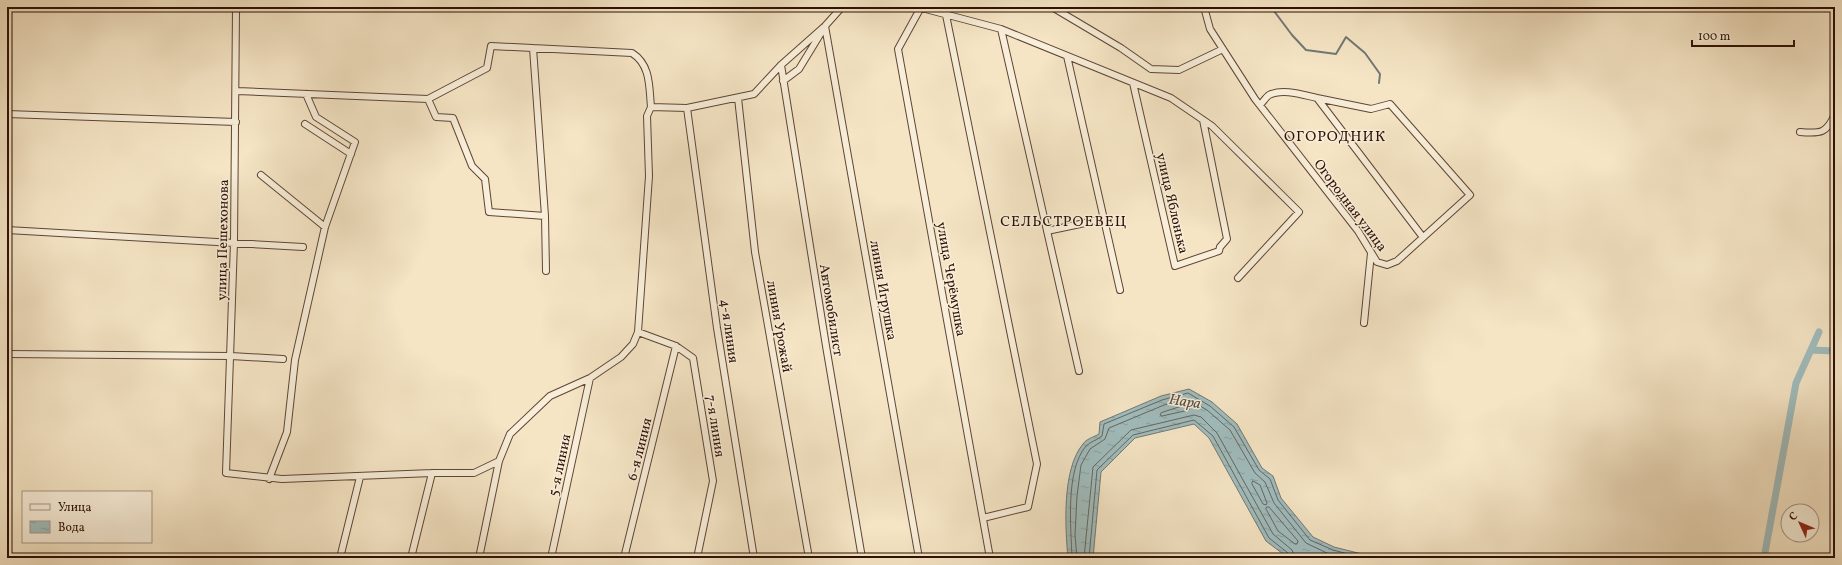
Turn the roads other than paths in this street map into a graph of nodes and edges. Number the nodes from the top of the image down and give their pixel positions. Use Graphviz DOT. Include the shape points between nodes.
graph roads {
  1 [pos="236,7"];
  2 [pos="842,7"];
  3 [pos="1052,7"];
  4 [pos="1204,7"];
  5 [pos="919,8"];
  6 [pos="946,15"];
  7 [pos="826,26"];
  8 [pos="1000,29"];
  9 [pos="533,48"];
  10 [pos="1222,49"];
  11 [pos="1067,56"];
  12 [pos="781,66"];
  13 [pos="783,80"];
  14 [pos="1133,83"];
  15 [pos="237,91"];
  16 [pos="306,94"];
  17 [pos="738,98"];
  18 [pos="1317,98"];
  19 [pos="428,99"];
  20 [pos="1260,105"];
  21 [pos="651,107"];
  22 [pos="687,108"];
  23 [pos="7,114"];
  24 [pos="1835,114"];
  25 [pos="1203,120"];
  26 [pos="236,122"];
  27 [pos="305,124"];
  28 [pos="1800,132"];
  29 [pos="351,154"];
  30 [pos="260,175"];
  31 [pos="545,216"];
  32 [pos="1104,219"];
  33 [pos="324,227"];
  34 [pos="7,230"];
  35 [pos="1047,231"];
  36 [pos="1422,236"];
  37 [pos="234,242"];
  38 [pos="303,247"];
  39 [pos="1371,253"];
  40 [pos="546,271"];
  41 [pos="1238,278"];
  42 [pos="1120,290"];
  43 [pos="1364,323"];
  44 [pos="638,332"];
  45 [pos="676,346"];
  46 [pos="7,354"];
  47 [pos="231,356"];
  48 [pos="283,359"];
  49 [pos="1079,371"];
  50 [pos="590,378"];
  51 [pos="499,461"];
  52 [pos="432,473"];
  53 [pos="360,477"];
  54 [pos="269,479"];
  55 [pos="983,518"];
  56 [pos="340,558"];
  57 [pos="411,558"];
  58 [pos="479,558"];
  59 [pos="551,558"];
  60 [pos="624,558"];
  61 [pos="697,558"];
  62 [pos="754,558"];
  63 [pos="809,558"];
  64 [pos="862,558"];
  65 [pos="919,558"];
  66 [pos="990,558"];
  1 -- 15 [label="street, улица Пешехонова"];
  2 -- 7 [label="street"];
  3 -- 10 [label="street" via="1122,48 1150,69 1179,70"];
  4 -- 10 [label="street, Огородная улица" via="1210,29"];
  5 -- 6 [label="street"];
  5 -- 55 [label="street, улица Черёмушка" via="898,49"];
  6 -- 8 [label="street"];
  6 -- 55 [label="street" via="1037,464 1028,507"];
  7 -- 12 [label="street"];
  7 -- 13 [label="street" via="799,69"];
  7 -- 65 [label="street, линия Игрушка"];
  8 -- 11 [label="street"];
  8 -- 35 [label="street"];
  9 -- 19 [label="street" via="491,46 488,68"];
  9 -- 21 [label="street" via="632,53 640,58 647,71"];
  9 -- 31 [label="street"];
  10 -- 20 [label="street, Огородная улица"];
  11 -- 14 [label="street"];
  11 -- 32 [label="street"];
  12 -- 13 [label="street, Автомобилист"];
  12 -- 17 [label="street" via="754,94"];
  13 -- 64 [label="street, Автомобилист"];
  14 -- 25 [label="street" via="1171,98"];
  14 -- 25 [label="street, улица Яблонька" via="1175,266 1219,251 1227,239"];
  15 -- 16 [label="street"];
  15 -- 26 [label="street, улица Пешехонова"];
  16 -- 19 [label="street"];
  16 -- 29 [label="street" via="316,117 355,142"];
  17 -- 22 [label="street"];
  17 -- 63 [label="street, линия Урожай" via="755,252"];
  18 -- 20 [label="street" via="1281,92 1268,96"];
  18 -- 36 [label="street"];
  18 -- 36 [label="street, Огородная улица" via="1371,109 1390,104 1470,195"];
  19 -- 31 [label="street" via="436,117 453,118 472,166 485,179 489,212"];
  20 -- 39 [label="street, Огородная улица" via="1358,232"];
  21 -- 22 [label="street"];
  21 -- 44 [label="street" via="647,116 649,176"];
  22 -- 62 [label="street, 4-я линия" via="717,328"];
  23 -- 26 [label="street"];
  24 -- 28 [label="street" via="1829,127 1817,134"];
  25 -- 41 [label="street" via="1299,212"];
  26 -- 37 [label="street, улица Пешехонова"];
  27 -- 29 [label="street"];
  29 -- 33 [label="street"];
  30 -- 33 [label="street"];
  31 -- 40 [label="street"];
  32 -- 35 [label="street"];
  32 -- 42 [label="street"];
  33 -- 54 [label="street" via="295,360 287,432"];
  34 -- 37 [label="street"];
  35 -- 49 [label="street"];
  36 -- 39 [label="street, Огородная улица" via="1397,261 1387,265 1377,262"];
  37 -- 38 [label="street"];
  37 -- 47 [label="street, улица Пешехонова"];
  39 -- 43 [label="street"];
  44 -- 45 [label="street, 7-я линия"];
  44 -- 50 [label="street" via="621,357"];
  45 -- 60 [label="street, 6-я линия"];
  45 -- 61 [label="street, 7-я линия" via="693,358 713,481"];
  46 -- 47 [label="street"];
  47 -- 48 [label="street"];
  47 -- 54 [label="street, улица Пешехонова" via="226,473"];
  50 -- 51 [label="street" via="550,396 510,434"];
  50 -- 59 [label="street, 5-я линия"];
  51 -- 52 [label="street" via="474,473"];
  51 -- 58 [label="street"];
  52 -- 53 [label="street"];
  52 -- 57 [label="street"];
  53 -- 54 [label="street"];
  53 -- 56 [label="street"];
  55 -- 66 [label="street, улица Черёмушка"];
}
